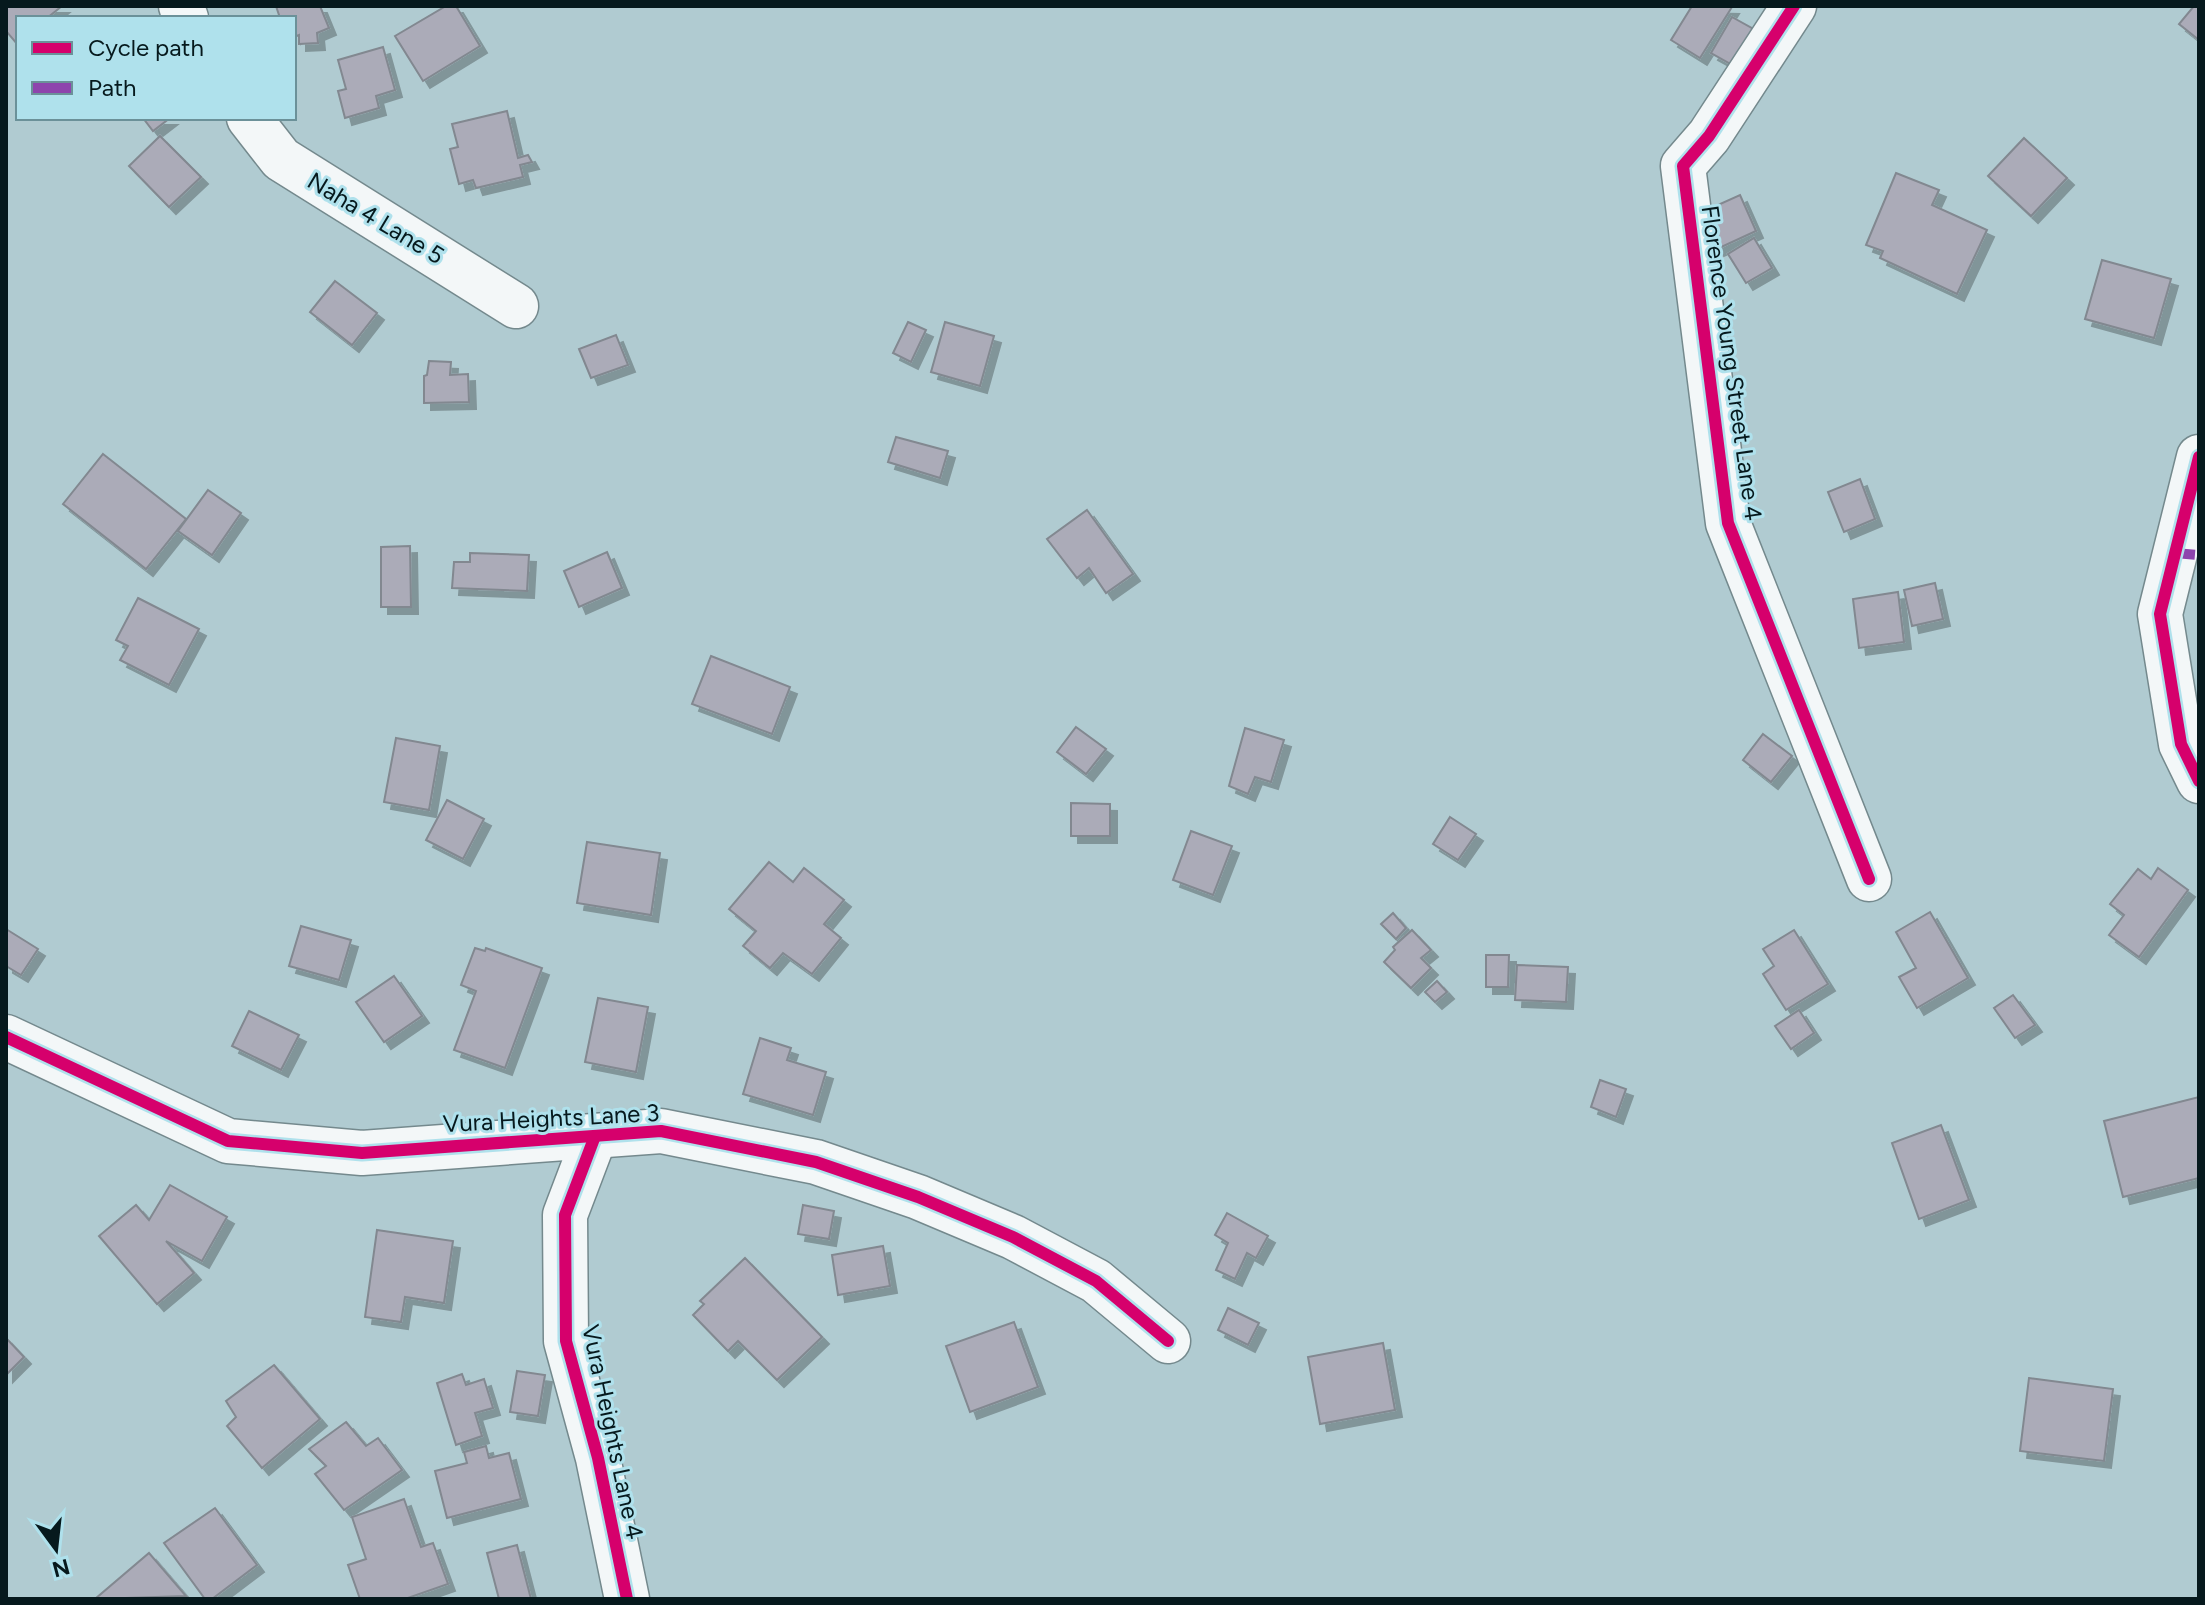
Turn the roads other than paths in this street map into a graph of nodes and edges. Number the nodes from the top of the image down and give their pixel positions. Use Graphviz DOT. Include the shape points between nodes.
graph roads {
  1 [pos="1794,6"];
  2 [pos="251,120"];
  3 [pos="516,306"];
  4 [pos="2199,457"];
  5 [pos="2199,781"];
  6 [pos="1869,879"];
  7 [pos="6,1037"];
  8 [pos="595,1136"];
  9 [pos="1168,1341"];
  10 [pos="627,1599"];
  1 -- 6 [label="street, Florence Young Street Lane 4" via="1709,136 1683,166 1728,523"];
  2 -- 3 [label="street, Naha 4 Lane 5" via="281,159"];
  4 -- 5 [label="street" via="2160,614 2181,744"];
  7 -- 8 [label="street, Vura Heights Lane 3" via="228,1141 362,1153"];
  8 -- 9 [label="street, Vura Heights Lane 3" via="661,1131 816,1162 918,1197 1013,1237 1096,1281"];
  8 -- 10 [label="street, Vura Heights Lane 4" via="565,1215 566,1341 598,1458"];
}
